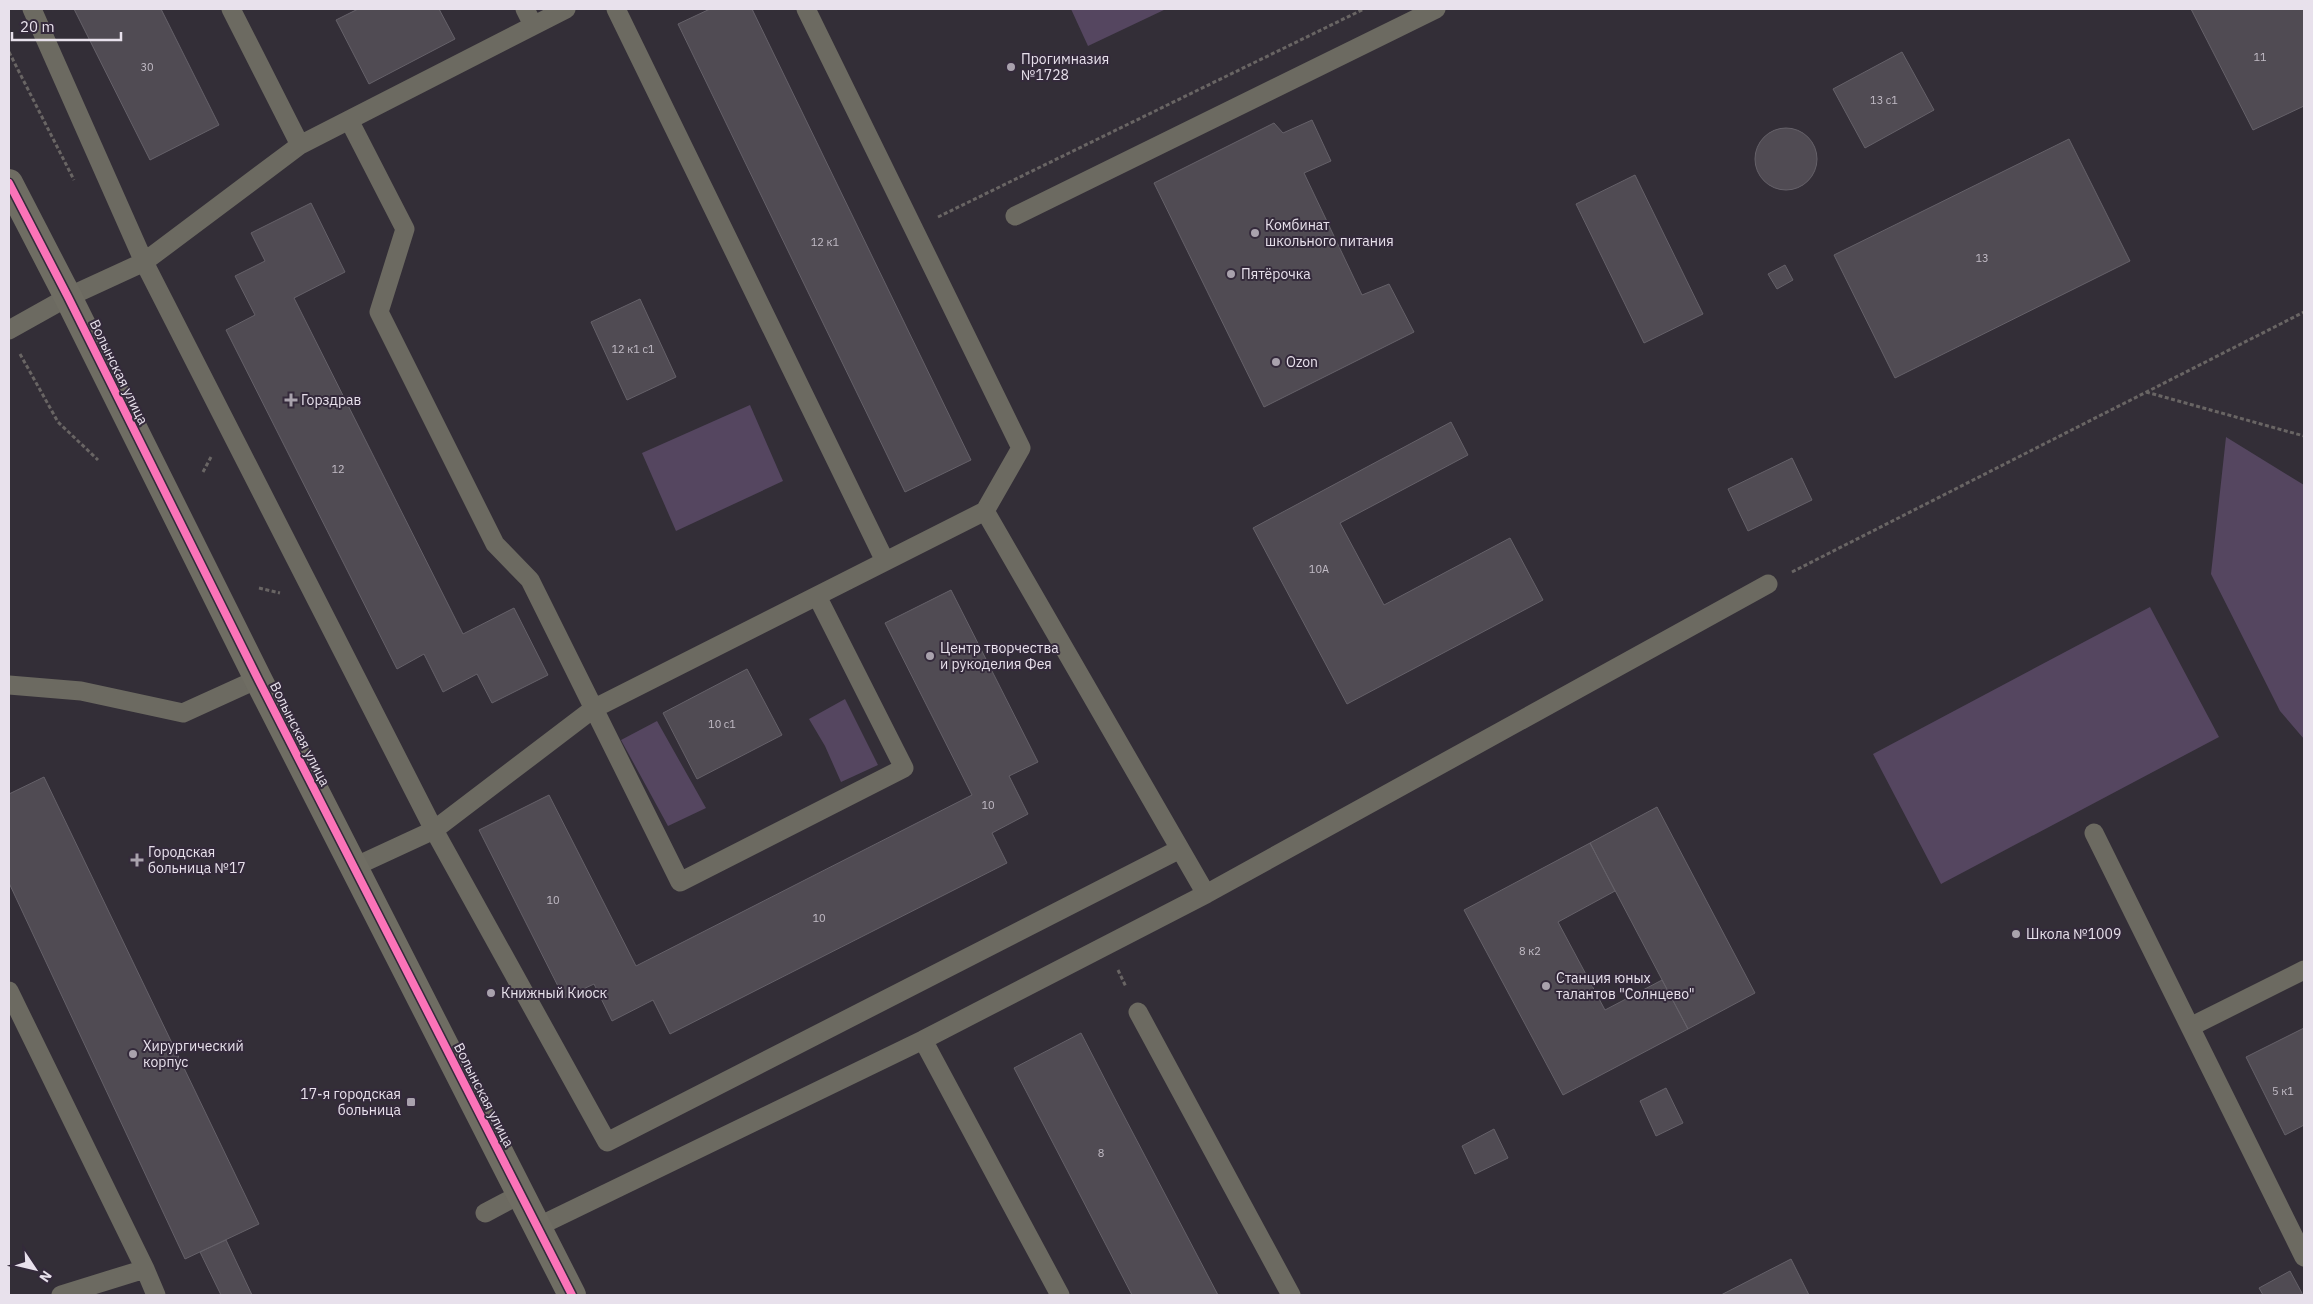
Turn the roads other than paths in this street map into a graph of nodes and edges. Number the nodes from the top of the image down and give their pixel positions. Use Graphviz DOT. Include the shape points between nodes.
graph roads {
  1 [pos="32,9"];
  2 [pos="231,9"];
  3 [pos="566,9"];
  4 [pos="616,9"];
  5 [pos="806,9"];
  6 [pos="1436,9"];
  7 [pos="529,17"];
  8 [pos="349,120"];
  9 [pos="300,145"];
  10 [pos="9,183"];
  11 [pos="1014,216"];
  12 [pos="144,262"];
  13 [pos="68,298"];
  14 [pos="9,330"];
  15 [pos="985,511"];
  16 [pos="885,561"];
  17 [pos="1768,584"];
  18 [pos="817,596"];
  19 [pos="258,679"];
  20 [pos="9,685"];
  21 [pos="593,709"];
  22 [pos="434,830"];
  23 [pos="2094,833"];
  24 [pos="1180,849"];
  25 [pos="354,867"];
  26 [pos="1206,894"];
  27 [pos="2304,970"];
  28 [pos="9,991"];
  29 [pos="1138,1012"];
  30 [pos="2190,1027"];
  31 [pos="923,1040"];
  32 [pos="521,1194"];
  33 [pos="485,1213"];
  34 [pos="537,1227"];
  35 [pos="2304,1257"];
  36 [pos="145,1269"];
  37 [pos="61,1295"];
  38 [pos="156,1295"];
  39 [pos="572,1295"];
  40 [pos="1060,1295"];
  41 [pos="1291,1295"];
  1 -- 12 [label="lane"];
  2 -- 9 [label="lane"];
  3 -- 7 [label="lane"];
  4 -- 16 [label="lane"];
  5 -- 15 [label="lane" via="1021,448"];
  6 -- 11 [label="lane"];
  7 -- 8 [label="lane"];
  8 -- 9 [label="lane"];
  8 -- 21 [label="lane" via="406,229 380,312 496,544 530,580"];
  9 -- 12 [label="lane"];
  10 -- 13 [label="street, Волынская улица"];
  12 -- 13 [label="lane"];
  12 -- 22 [label="lane"];
  13 -- 14 [label="lane"];
  13 -- 19 [label="street, Волынская улица"];
  15 -- 16 [label="lane"];
  15 -- 24 [label="lane"];
  16 -- 18 [label="lane"];
  17 -- 26 [label="lane"];
  18 -- 21 [label="lane"];
  18 -- 21 [label="lane" via="904,768 680,882"];
  19 -- 20 [label="lane" via="183,714 81,691"];
  19 -- 25 [label="street, Волынская улица"];
  21 -- 22 [label="lane"];
  22 -- 24 [label="lane" via="607,1142"];
  22 -- 25 [label="lane"];
  23 -- 30 [label="lane"];
  24 -- 26 [label="lane"];
  25 -- 32 [label="street, Волынская улица"];
  26 -- 31 [label="lane"];
  27 -- 30 [label="lane"];
  28 -- 36 [label="lane"];
  29 -- 41 [label="lane"];
  30 -- 35 [label="lane"];
  31 -- 34 [label="lane"];
  31 -- 40 [label="lane"];
  32 -- 33 [label="lane"];
  32 -- 34 [label="street, Волынская улица"];
  34 -- 39 [label="street, Волынская улица"];
  36 -- 37 [label="lane"];
  36 -- 38 [label="lane"];
}
